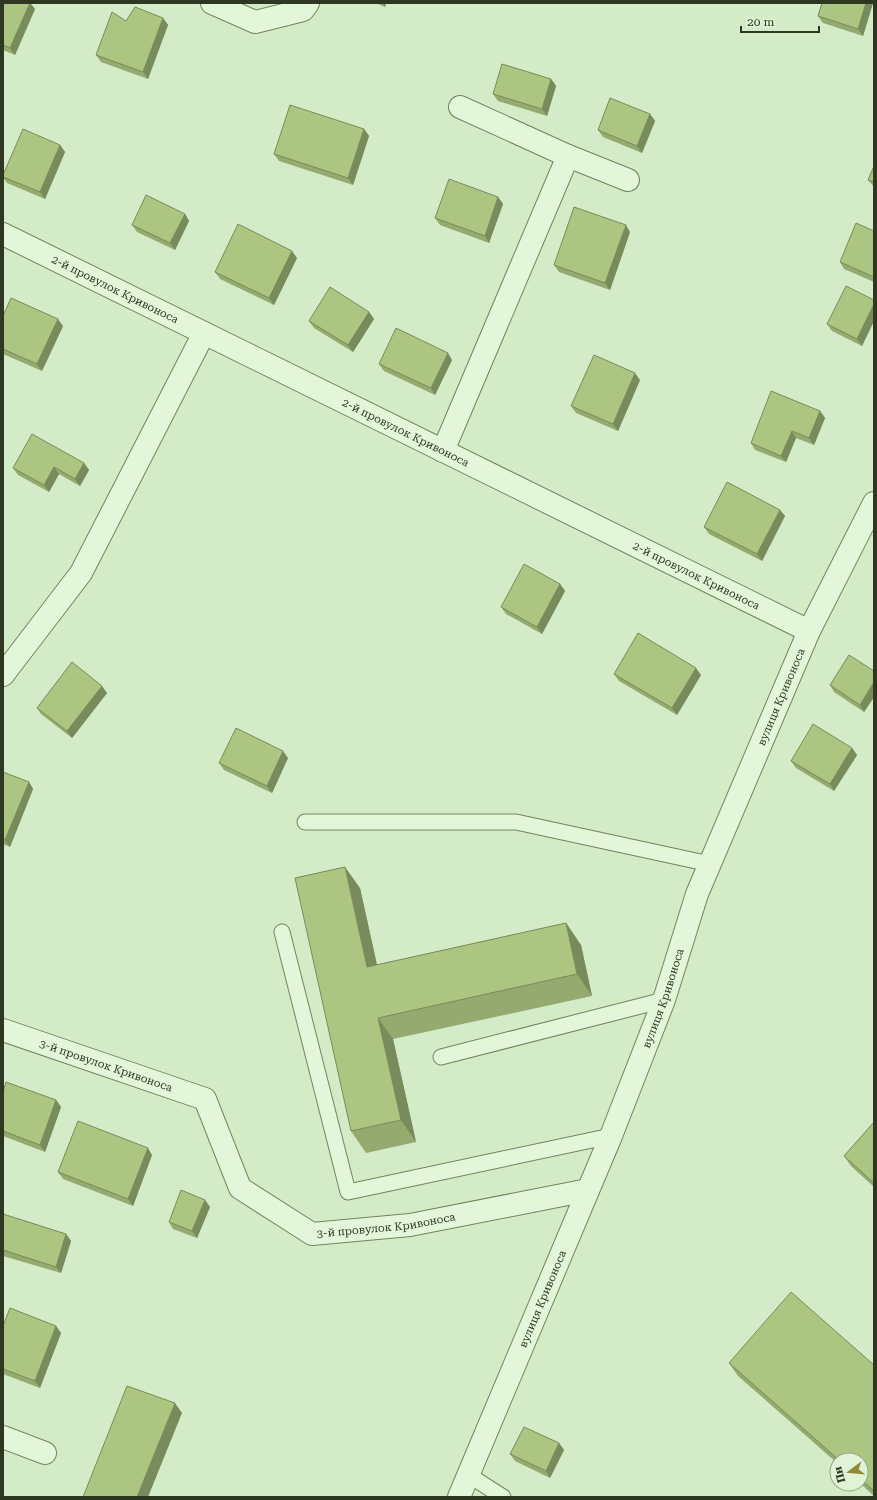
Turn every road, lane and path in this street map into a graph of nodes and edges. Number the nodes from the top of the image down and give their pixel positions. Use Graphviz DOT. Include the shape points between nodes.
graph roads {
  1 [pos="212,3"];
  2 [pos="308,3"];
  3 [pos="460,107"];
  4 [pos="568,156"];
  5 [pos="628,180"];
  6 [pos="3,234"];
  7 [pos="204,333"];
  8 [pos="443,451"];
  9 [pos="874,503"];
  10 [pos="809,631"];
  11 [pos="3,675"];
  12 [pos="305,822"];
  13 [pos="710,864"];
  14 [pos="282,932"];
  15 [pos="664,1000"];
  16 [pos="3,1030"];
  17 [pos="441,1057"];
  18 [pos="611,1136"];
  19 [pos="588,1190"];
  20 [pos="3,1437"];
  21 [pos="45,1453"];
  22 [pos="467,1474"];
  23 [pos="459,1497"];
  24 [pos="503,1497"];
  1 -- 2 [label="street" via="255,22 303,10"];
  3 -- 4 [label="street"];
  4 -- 5 [label="street"];
  4 -- 8 [label="street"];
  6 -- 7 [label="street, 2-й провулок Кривоноса"];
  7 -- 8 [label="street, 2-й провулок Кривоноса"];
  7 -- 11 [label="street" via="80,573"];
  8 -- 10 [label="street, 2-й провулок Кривоноса"];
  9 -- 10 [label="street, вулиця Кривоноса"];
  10 -- 13 [label="street, вулиця Кривоноса"];
  12 -- 13 [label="lane" via="516,822"];
  13 -- 15 [label="street, вулиця Кривоноса"];
  14 -- 18 [label="lane" via="348,1192"];
  15 -- 17 [label="lane"];
  15 -- 18 [label="street, вулиця Кривоноса"];
  16 -- 19 [label="street, 3-й провулок Кривоноса" via="204,1099 240,1188 312,1234 410,1225"];
  18 -- 19 [label="street, вулиця Кривоноса"];
  19 -- 22 [label="street, вулиця Кривоноса"];
  20 -- 21 [label="street"];
  22 -- 23 [label="street, вулиця Кривоноса"];
  22 -- 24 [label="lane"];
}
